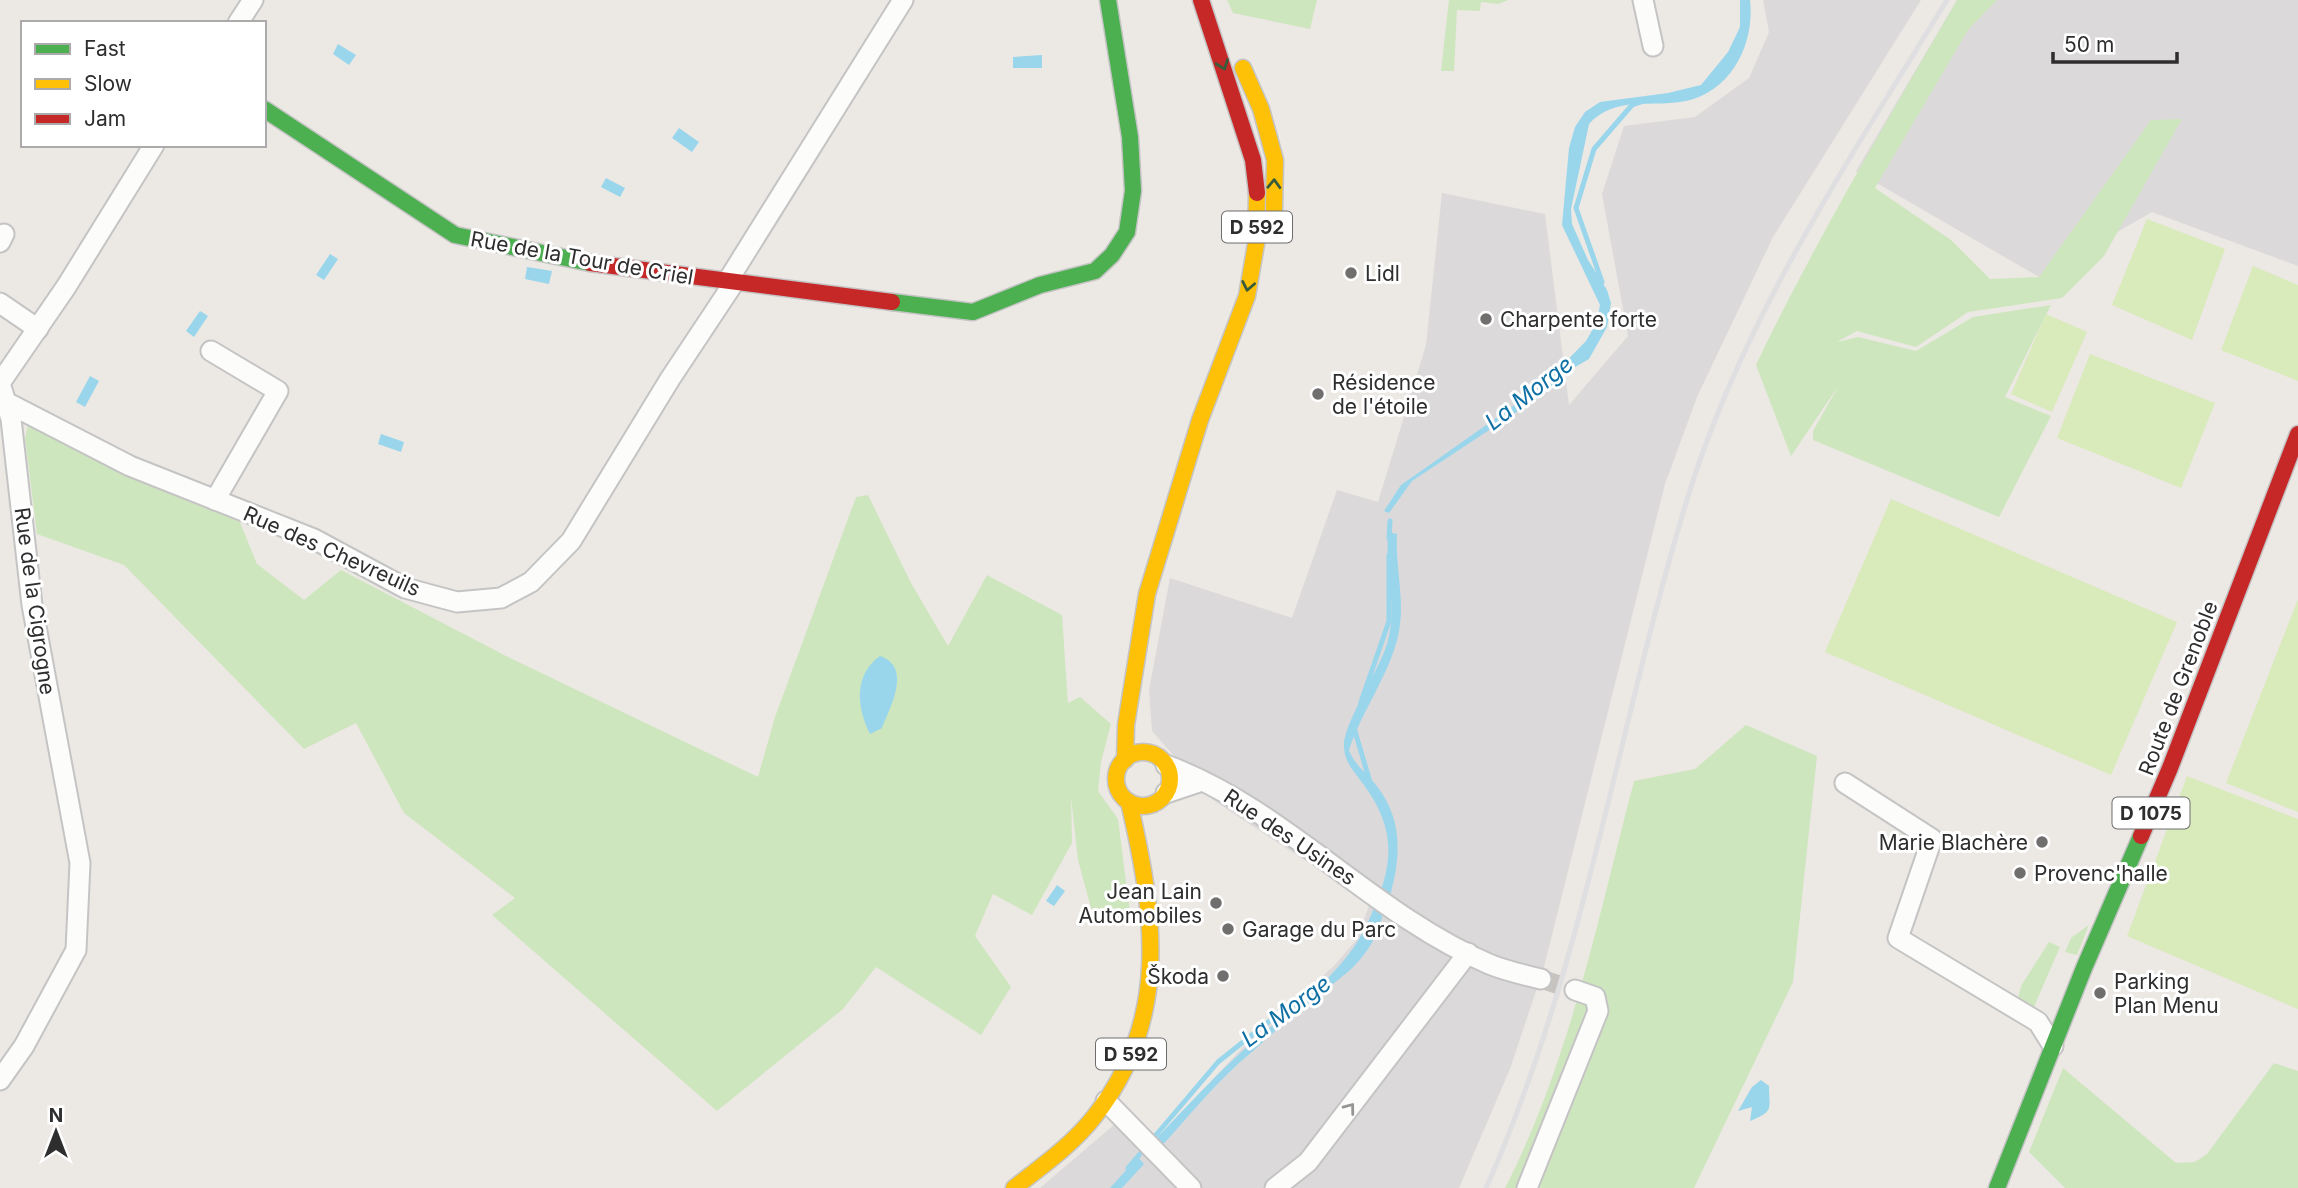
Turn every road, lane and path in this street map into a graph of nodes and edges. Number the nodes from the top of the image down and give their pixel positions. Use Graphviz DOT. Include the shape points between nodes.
graph roads {
  1 [pos="253,0"];
  2 [pos="903,0"];
  3 [pos="1108,0"];
  4 [pos="1201,0"];
  5 [pos="1207,0"];
  6 [pos="1643,0"];
  7 [pos="239,21"];
  8 [pos="1653,46"];
  9 [pos="266,110"];
  10 [pos="153,147"];
  11 [pos="1274,225"];
  12 [pos="1270,260"];
  13 [pos="730,283"];
  14 [pos="0,303"];
  15 [pos="38,329"];
  16 [pos="211,351"];
  17 [pos="1,399"];
  18 [pos="2298,435"];
  19 [pos="1192,453"];
  20 [pos="215,500"];
  21 [pos="1134,684"];
  22 [pos="1125,760"];
  23 [pos="1160,760"];
  24 [pos="1202,781"];
  25 [pos="1845,783"];
  26 [pos="1162,797"];
  27 [pos="1129,802"];
  28 [pos="1146,878"];
  29 [pos="1468,953"];
  30 [pos="1541,979"];
  31 [pos="1575,990"];
  32 [pos="2053,1046"];
  33 [pos="0,1080"];
  34 [pos="1106,1101"];
  35 [pos="1014,1188"];
  36 [pos="1192,1188"];
  37 [pos="1275,1188"];
  38 [pos="1527,1188"];
  39 [pos="1997,1188"];
  1 -- 7 [label="street"];
  2 -- 13 [label="street"];
  3 -- 13 [label="main road, Rue de la Tour de Criel" via="1130,137 1133,191 1127,232 1096,271 1041,285 973,312"];
  4 -- 19 [label="main road, D 592, one-way" via="1253,160 1258,204 1247,296"];
  11 -- 5 [label="main road, D 592, one-way" via="1275,160 1261,108"];
  6 -- 8 [label="street"];
  9 -- 13 [label="main road, Rue de la Tour de Criel" via="455,235 598,265"];
  10 -- 15 [label="street, Rue de la Cigrogne"];
  12 -- 19 [label="main road, D 592" via="1261,299 1219,413"];
  13 -- 20 [label="street, Rue des Chevreuils" via="571,541 531,582 501,598 457,602 405,587 314,539"];
  14 -- 15 [label="street"];
  15 -- 17 [label="street, Rue de la Cigrogne" via="0,383"];
  16 -- 20 [label="street" via="278,391"];
  17 -- 20 [label="street, Rue des Chevreuils" via="130,466"];
  17 -- 33 [label="street, Rue de la Cigrogne" via="10,419 32,605 80,863 80,928 76,950 24,1046"];
  18 -- 32 [label="main road, Route de Grenoble / D 1075" via="2169,768"];
  19 -- 21 [label="main road, D 592" via="1147,594"];
  21 -- 22 [label="main road, D 592"];
  21 -- 23 [label="main road, D 592" via="1144,737"];
  22 -- 23 [label="main road" via="1139,753"];
  22 -- 27 [label="main road" via="1116,778 1119,792"];
  23 -- 24 [label="street, Rue des Usines"];
  23 -- 26 [label="main road" via="1169,774"];
  24 -- 26 [label="street, Rue des Usines"];
  24 -- 29 [label="street, Rue des Usines" via="1221,789 1382,901"];
  25 -- 32 [label="street" via="1932,839 1898,938 2038,1022"];
  26 -- 27 [label="main road" via="1148,806"];
  26 -- 28 [label="main road, D 592" via="1149,828"];
  27 -- 28 [label="main road, D 592"];
  28 -- 34 [label="main road, D 592" via="1149,1011"];
  29 -- 30 [label="street, Rue des Usines"];
  37 -- 29 [label="street, one-way" via="1308,1162"];
  31 -- 38 [label="street" via="1595,997 1598,1011"];
  32 -- 39 [label="main road, Route de Grenoble / D 1075"];
  34 -- 35 [label="main road, D 592" via="1066,1147"];
  34 -- 36 [label="street"];
}
